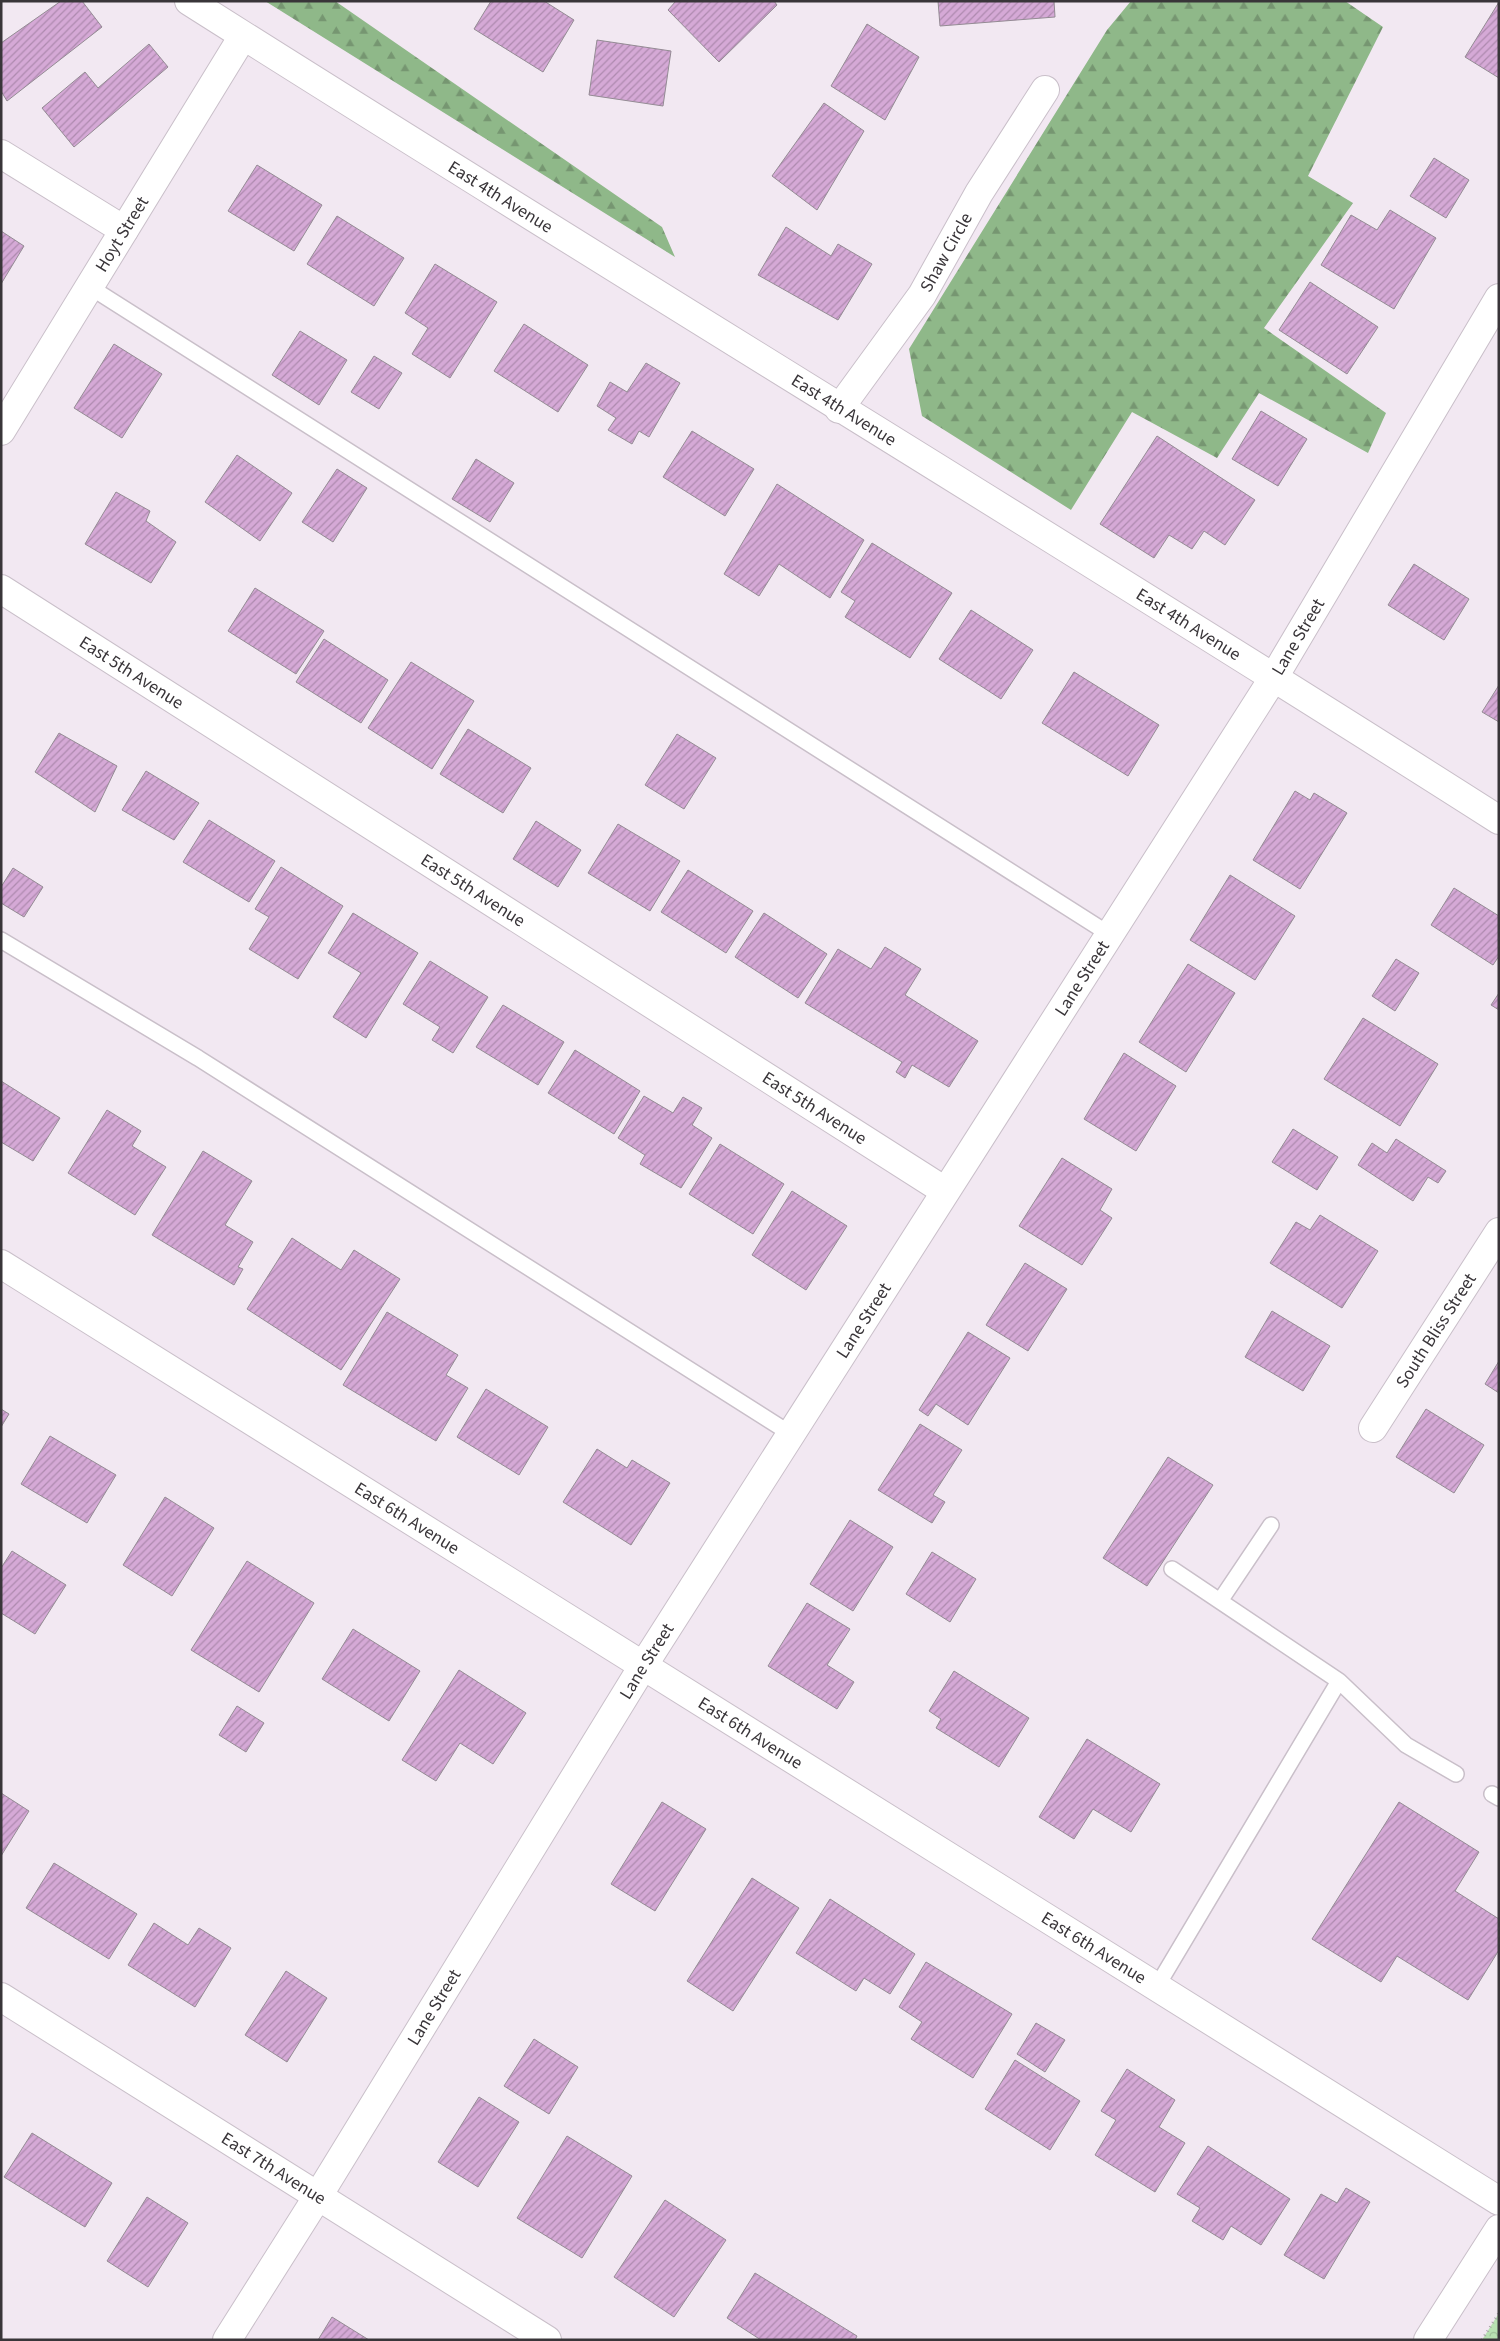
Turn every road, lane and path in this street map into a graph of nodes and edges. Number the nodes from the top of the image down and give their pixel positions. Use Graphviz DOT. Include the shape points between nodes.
graph roads {
  1 [pos="189,1"];
  2 [pos="244,36"];
  3 [pos="1045,90"];
  4 [pos="1,154"];
  5 [pos="124,230"];
  6 [pos="90,287"];
  7 [pos="1499,298"];
  8 [pos="839,409"];
  9 [pos="1,431"];
  10 [pos="1,589"];
  11 [pos="1274,677"];
  12 [pos="1499,820"];
  13 [pos="1109,934"];
  14 [pos="1,940"];
  15 [pos="945,1191"];
  16 [pos="1499,1232"];
  17 [pos="1,1264"];
  18 [pos="1373,1428"];
  19 [pos="791,1434"];
  20 [pos="1271,1525"];
  21 [pos="1172,1569"];
  22 [pos="1220,1601"];
  23 [pos="643,1666"];
  24 [pos="1339,1681"];
  25 [pos="1456,1774"];
  26 [pos="1156,1988"];
  27 [pos="1,1997"];
  28 [pos="318,2196"];
  29 [pos="1499,2201"];
  30 [pos="1499,2229"];
  31 [pos="1499,2313"];
  32 [pos="227,2340"];
  33 [pos="547,2340"];
  34 [pos="1428,2340"];
  35 [pos="1482,2340"];
  1 -- 2 [label="street, East 4th Avenue"];
  2 -- 5 [label="street, Hoyt Street"];
  2 -- 8 [label="street, East 4th Avenue"];
  3 -- 8 [label="street, Shaw Circle" via="979,193 922,295"];
  4 -- 5 [label="street"];
  5 -- 6 [label="street, Hoyt Street"];
  6 -- 9 [label="street, Hoyt Street"];
  6 -- 13 [label="lane"];
  7 -- 11 [label="street, Lane Street"];
  8 -- 11 [label="street, East 4th Avenue"];
  10 -- 15 [label="street, East 5th Avenue"];
  11 -- 12 [label="street, East 4th Avenue"];
  11 -- 13 [label="street, Lane Street"];
  13 -- 15 [label="street, Lane Street"];
  14 -- 19 [label="lane" via="198,1058"];
  15 -- 19 [label="street, Lane Street"];
  16 -- 18 [label="street, South Bliss Street"];
  17 -- 23 [label="street, East 6th Avenue"];
  19 -- 23 [label="street, Lane Street"];
  20 -- 22 [label="lane"];
  21 -- 22 [label="lane"];
  22 -- 24 [label="lane"];
  23 -- 26 [label="street, East 6th Avenue"];
  23 -- 28 [label="street, Lane Street"];
  24 -- 25 [label="lane" via="1406,1745"];
  24 -- 26 [label="lane"];
  26 -- 29 [label="street, East 6th Avenue"];
  27 -- 28 [label="street, East 7th Avenue"];
  28 -- 32 [label="street, Lane Street"];
  28 -- 33 [label="street, East 7th Avenue"];
  30 -- 34 [label="street"];
  31 -- 35 [label="path"];
}
